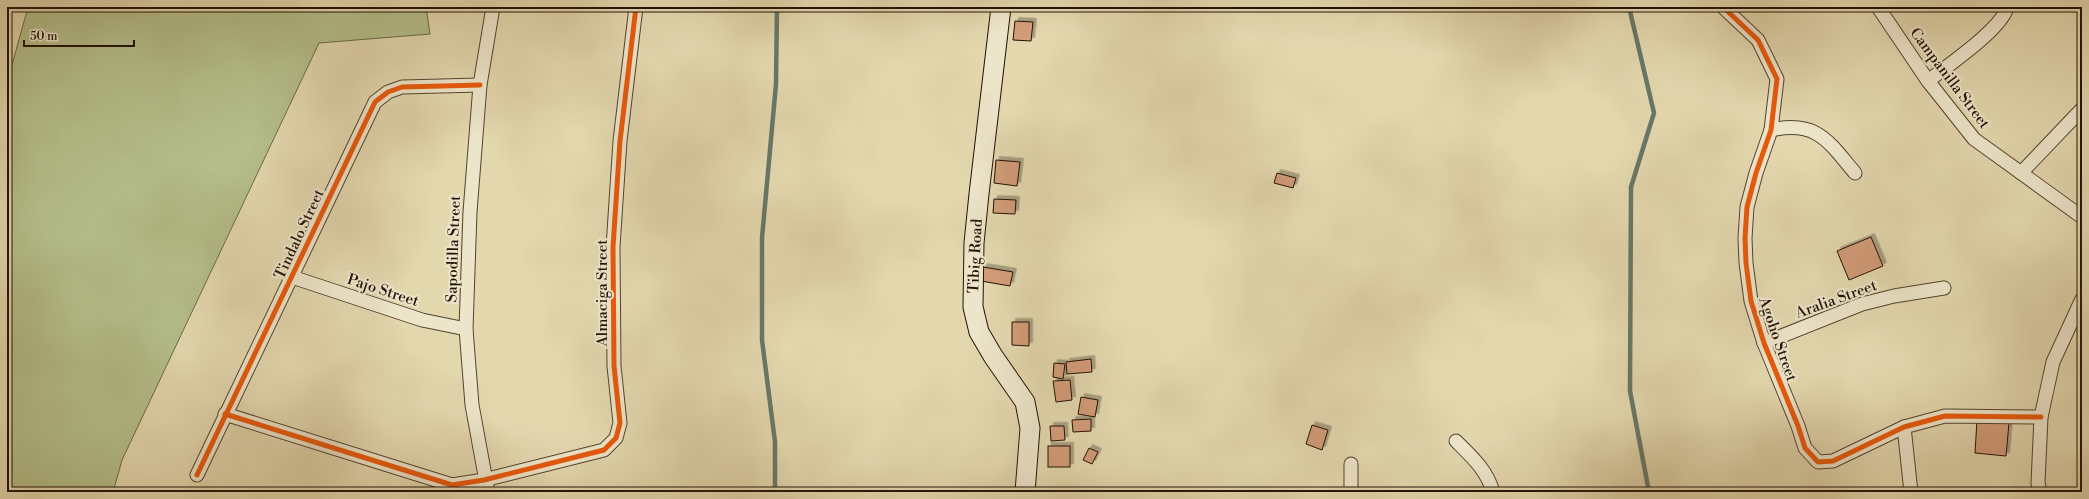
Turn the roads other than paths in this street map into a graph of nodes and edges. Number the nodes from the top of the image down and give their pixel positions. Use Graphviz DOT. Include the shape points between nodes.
graph roads {
  1 [pos="493,7"];
  2 [pos="636,7"];
  3 [pos="1001,7"];
  4 [pos="1723,7"];
  5 [pos="1878,7"];
  6 [pos="2007,7"];
  7 [pos="1928,81"];
  8 [pos="480,85"];
  9 [pos="2082,109"];
  10 [pos="1771,130"];
  11 [pos="1855,173"];
  12 [pos="2022,173"];
  13 [pos="2082,217"];
  14 [pos="292,277"];
  15 [pos="1944,288"];
  16 [pos="2082,299"];
  17 [pos="466,329"];
  18 [pos="1764,343"];
  19 [pos="225,414"];
  20 [pos="2041,417"];
  21 [pos="1904,427"];
  22 [pos="1456,441"];
  23 [pos="1351,464"];
  24 [pos="197,475"];
  25 [pos="486,486"];
  26 [pos="1025,492"];
  27 [pos="1350,492"];
  28 [pos="1493,492"];
  29 [pos="1911,492"];
  30 [pos="2040,492"];
  1 -- 8 [label="street, Sapodilla Street"];
  2 -- 25 [label="street, Almaciga Street" via="620,141 613,247 614,366 620,423 616,438 604,450"];
  3 -- 26 [label="main road, Tibig Road" via="974,243 973,307 979,332 992,356 1025,402 1030,428"];
  4 -- 10 [label="street, Agoho Street" via="1758,40 1777,79"];
  5 -- 7 [label="street, Campanilla Street"];
  6 -- 7 [label="street" via="2005,15 1985,36"];
  7 -- 12 [label="street, Campanilla Street" via="1974,139"];
  8 -- 14 [label="street, Tindalo Street" via="402,88 388,92 375,102"];
  8 -- 17 [label="street, Sapodilla Street" via="470,212"];
  9 -- 12 [label="street"];
  10 -- 11 [label="street" via="1788,126 1807,128 1828,141"];
  10 -- 18 [label="street, Agoho Street" via="1747,207 1745,238 1751,301"];
  12 -- 13 [label="street, Campanilla Street"];
  14 -- 17 [label="street, Pajo Street" via="422,320"];
  14 -- 19 [label="street, Tindalo Street"];
  15 -- 18 [label="street, Aralia Street" via="1862,304"];
  16 -- 20 [label="street" via="2053,362"];
  17 -- 25 [label="street, Sapodilla Street" via="472,406"];
  18 -- 21 [label="street, Agoho Street" via="1805,448 1818,462 1833,461"];
  19 -- 24 [label="street, Tindalo Street"];
  19 -- 25 [label="street, Almaciga Street" via="452,485"];
  20 -- 21 [label="street, Agoho Street" via="1945,416"];
  20 -- 30 [label="street" via="2038,483"];
  21 -- 29 [label="street"];
  22 -- 28 [label="street" via="1479,464 1490,481"];
  23 -- 27 [label="street"];
}
